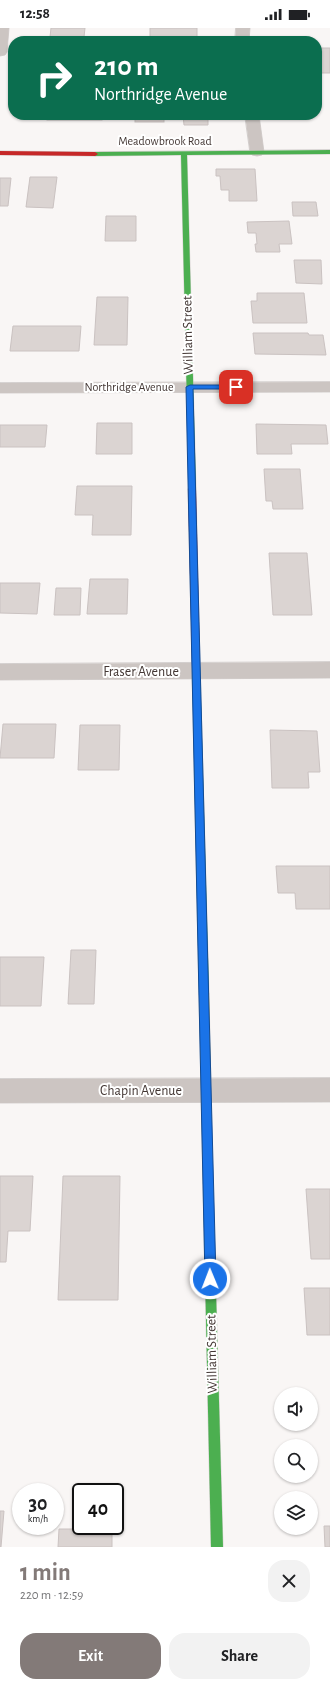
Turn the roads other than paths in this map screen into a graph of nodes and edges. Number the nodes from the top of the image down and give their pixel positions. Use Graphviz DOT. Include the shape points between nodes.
graph roads {
  1 [pos="2,28"];
  2 [pos="0,52"];
  3 [pos="253,120"];
  4 [pos="256,152"];
  5 [pos="330,152"];
  6 [pos="0,153"];
  7 [pos="184,154"];
  8 [pos="190,387"];
  9 [pos="330,387"];
  10 [pos="0,388"];
  11 [pos="330,670"];
  12 [pos="195,671"];
  13 [pos="0,672"];
  14 [pos="330,1090"];
  15 [pos="0,1091"];
  16 [pos="206,1091"];
  17 [pos="217,1547"];
  1 -- 2 [label="street"];
  3 -- 4 [label="street"];
  4 -- 5 [label="street, Meadowbrook Road"];
  4 -- 7 [label="street, Meadowbrook Road"];
  6 -- 7 [label="street, Meadowbrook Road"];
  7 -- 8 [label="street, William Street"];
  8 -- 9 [label="street, Northridge Avenue"];
  8 -- 10 [label="street, Northridge Avenue"];
  8 -- 12 [label="street, William Street"];
  11 -- 12 [label="street, Fraser Avenue"];
  12 -- 13 [label="street, Fraser Avenue"];
  12 -- 16 [label="street, William Street"];
  14 -- 16 [label="street, Chapin Avenue"];
  15 -- 16 [label="street, Chapin Avenue"];
  16 -- 17 [label="street, William Street"];
}
